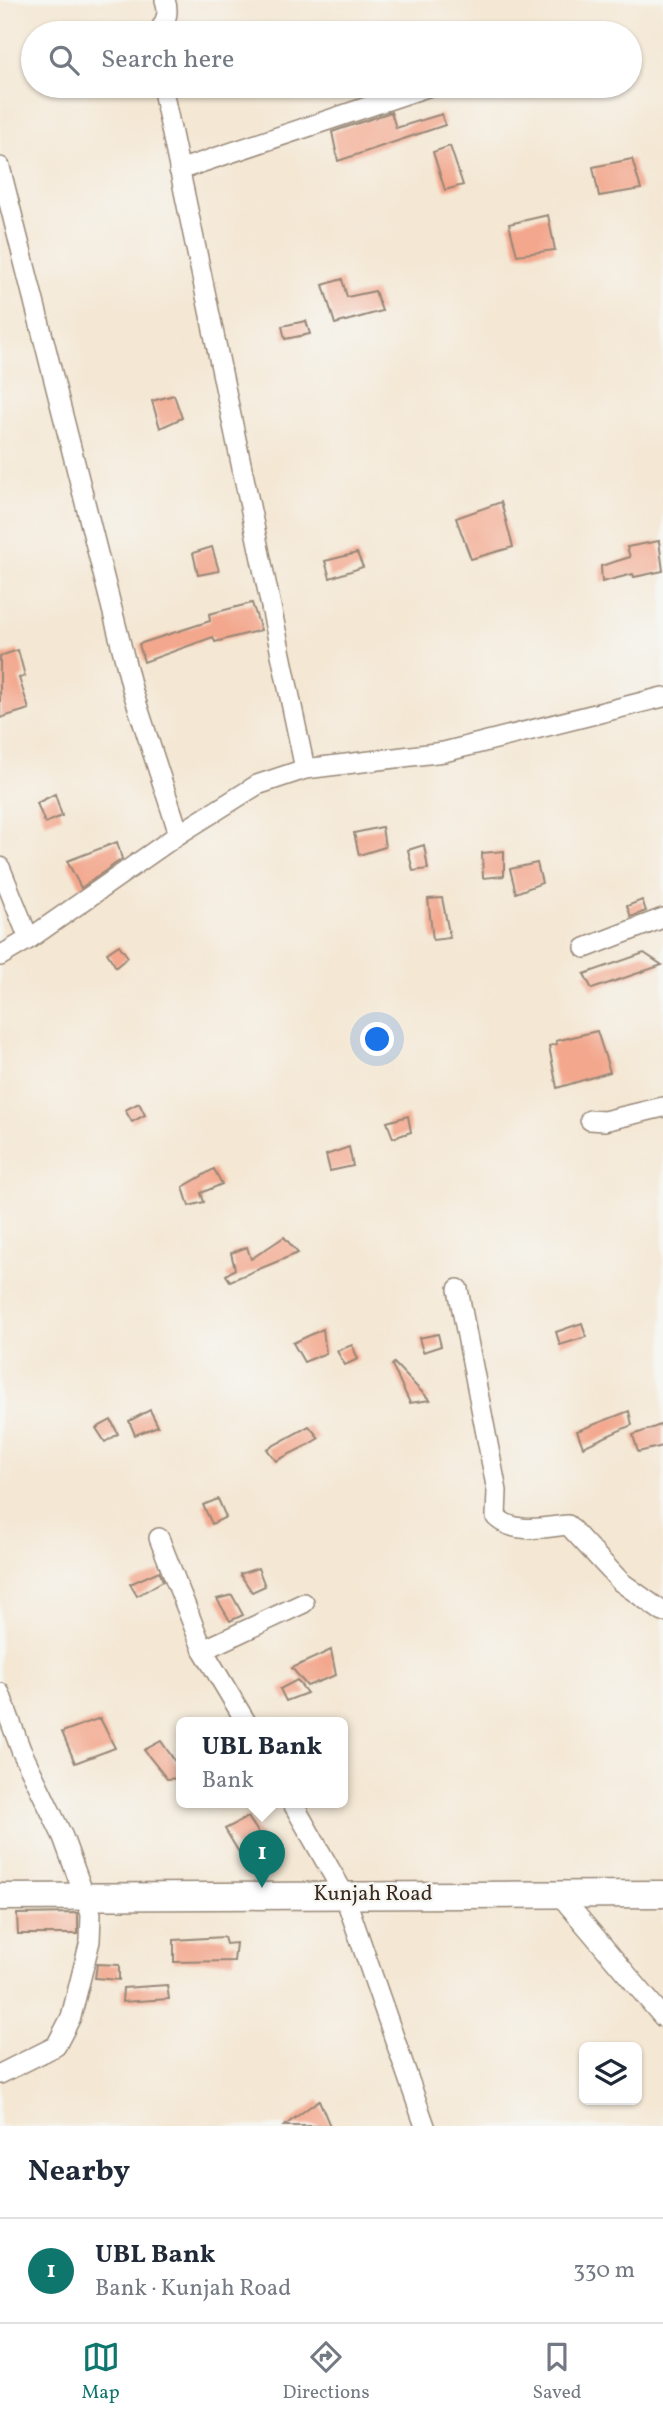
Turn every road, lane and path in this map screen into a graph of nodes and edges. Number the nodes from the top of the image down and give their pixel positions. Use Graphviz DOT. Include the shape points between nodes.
graph roads {
  1 [pos="165,0"];
  2 [pos="166,21"];
  3 [pos="164,98"];
  4 [pos="394,98"];
  5 [pos="0,167"];
  6 [pos="179,170"];
  7 [pos="663,697"];
  8 [pos="305,769"];
  9 [pos="179,834"];
  10 [pos="0,867"];
  11 [pos="663,918"];
  12 [pos="29,939"];
  13 [pos="585,948"];
  14 [pos="0,956"];
  15 [pos="663,1107"];
  16 [pos="590,1120"];
  17 [pos="458,1289"];
  18 [pos="159,1538"];
  19 [pos="304,1603"];
  20 [pos="663,1612"];
  21 [pos="203,1650"];
  22 [pos="0,1693"];
  23 [pos="243,1717"];
  24 [pos="295,1808"];
  25 [pos="344,1894"];
  26 [pos="559,1894"];
  27 [pos="663,1894"];
  28 [pos="85,1896"];
  29 [pos="0,1897"];
  30 [pos="663,2017"];
  31 [pos="0,2074"];
  32 [pos="425,2126"];
  1 -- 2 [label="street"];
  3 -- 6 [label="street"];
  4 -- 6 [label="street"];
  5 -- 9 [label="street" via="133,692"];
  6 -- 8 [label="street"];
  7 -- 8 [label="street" via="444,752"];
  8 -- 9 [label="street" via="257,785"];
  9 -- 12 [label="street"];
  10 -- 12 [label="street"];
  11 -- 13 [label="street"];
  12 -- 14 [label="street"];
  15 -- 16 [label="street"];
  17 -- 20 [label="street" via="497,1491 496,1517 505,1526 522,1529 568,1525 621,1582"];
  18 -- 21 [label="street"];
  19 -- 21 [label="street"];
  21 -- 23 [label="street"];
  22 -- 28 [label="street" via="20,1750 63,1837"];
  24 -- 25 [label="street"];
  25 -- 26 [label="street, Kunjah Road"];
  25 -- 28 [label="street, Kunjah Road"];
  25 -- 32 [label="street"];
  26 -- 27 [label="street, Kunjah Road"];
  26 -- 30 [label="street"];
  28 -- 29 [label="street, Kunjah Road"];
  28 -- 31 [label="street" via="91,1914 90,1941 71,2017 56,2046"];
}
